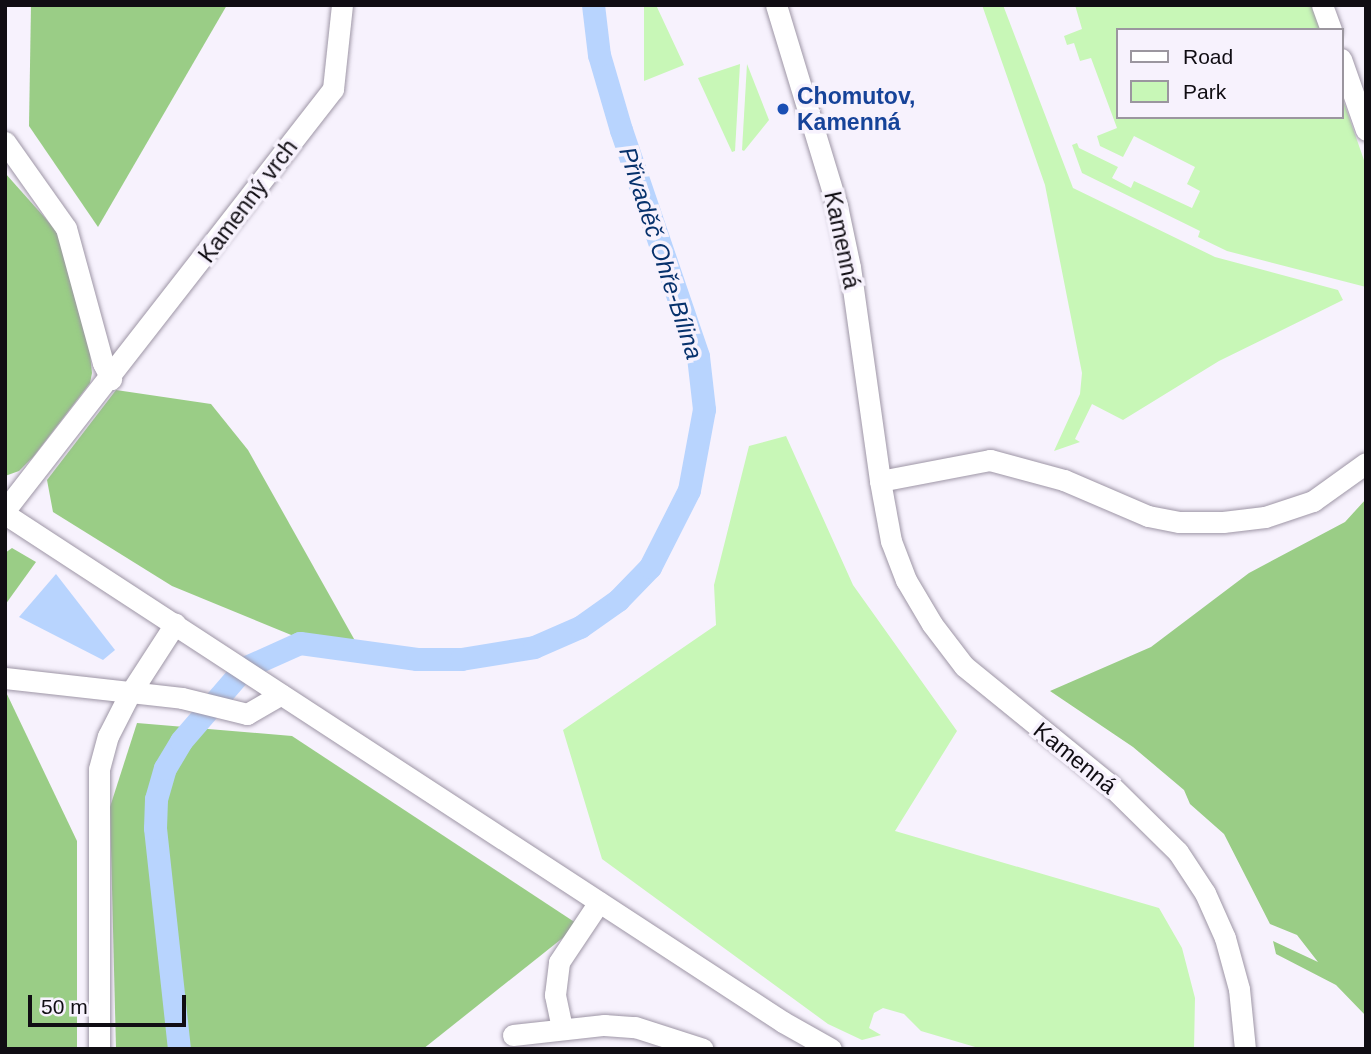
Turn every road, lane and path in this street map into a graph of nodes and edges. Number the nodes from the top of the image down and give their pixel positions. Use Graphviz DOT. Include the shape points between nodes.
graph roads {
  1 [pos="342,5"];
  2 [pos="776,5"];
  3 [pos="1322,5"];
  4 [pos="1330,28"];
  5 [pos="1343,65"];
  6 [pos="1366,130"];
  7 [pos="5,142"];
  8 [pos="111,379"];
  9 [pos="1366,463"];
  10 [pos="880,481"];
  11 [pos="5,512"];
  12 [pos="175,624"];
  13 [pos="5,678"];
  14 [pos="281,694"];
  15 [pos="129,695"];
  16 [pos="598,902"];
  17 [pos="562,1028"];
  18 [pos="513,1035"];
  19 [pos="100,1049"];
  20 [pos="702,1049"];
  21 [pos="831,1049"];
  22 [pos="1245,1049"];
  1 -- 8 [label="street, Kamenný vrch" via="332,89"];
  2 -- 10 [label="street, Kamenná" via="848,255"];
  3 -- 4 [label="street"];
  5 -- 6 [label="street"];
  7 -- 8 [label="street" via="66,228"];
  8 -- 11 [label="street, Kamenný vrch"];
  9 -- 10 [label="street" via="1313,501 1265,517 1223,522 1179,522 1148,516 1064,480 990,460"];
  10 -- 22 [label="street, Kamenná" via="891,541 906,580 956,655 997,696 1144,816 1178,852 1205,893 1240,989"];
  11 -- 12 [label="street"];
  12 -- 14 [label="street"];
  12 -- 15 [label="street"];
  13 -- 15 [label="street"];
  14 -- 15 [label="street" via="247,714 182,698"];
  14 -- 16 [label="street"];
  15 -- 19 [label="street" via="108,736 97,783"];
  16 -- 17 [label="street" via="559,962 555,995"];
  16 -- 21 [label="street"];
  17 -- 18 [label="street"];
  17 -- 20 [label="street" via="635,1027"];
}
